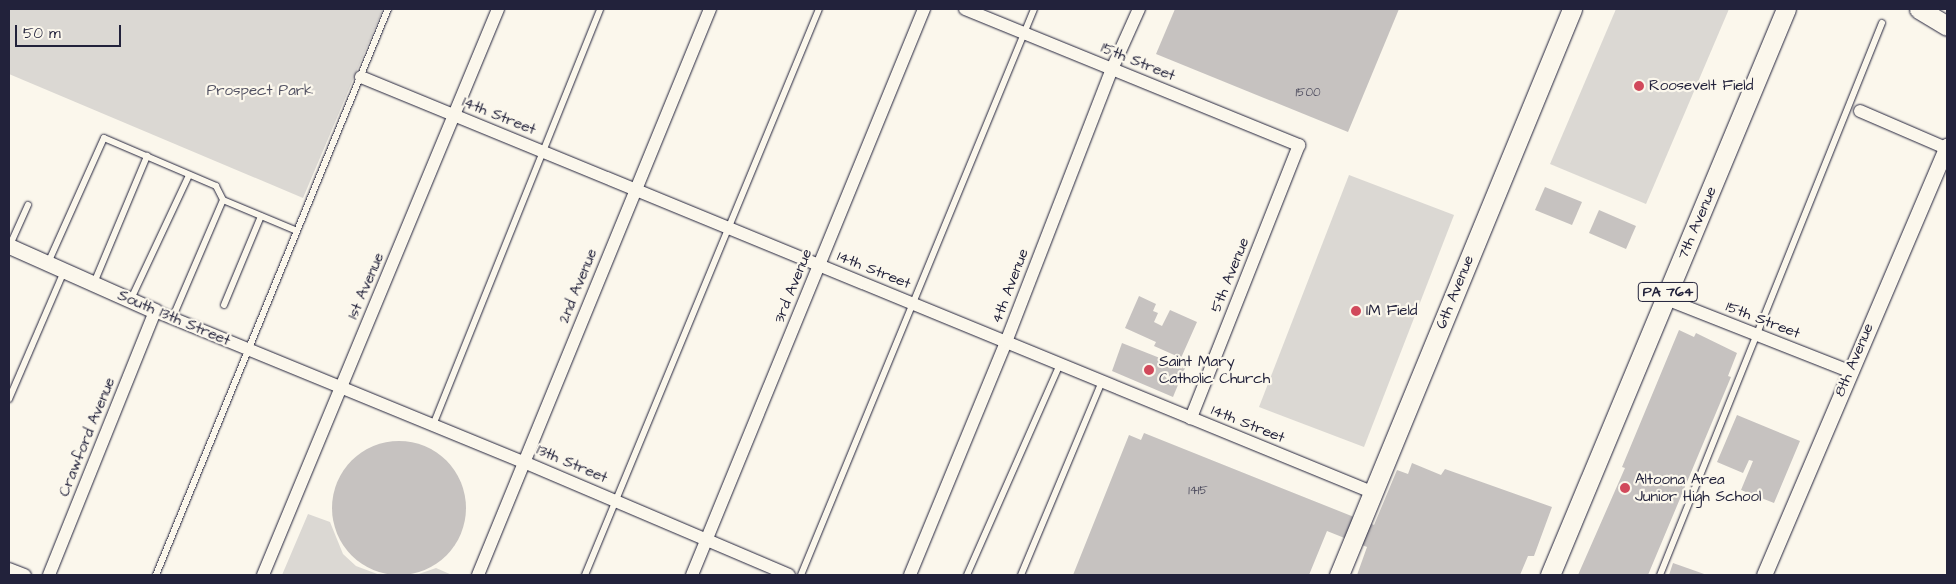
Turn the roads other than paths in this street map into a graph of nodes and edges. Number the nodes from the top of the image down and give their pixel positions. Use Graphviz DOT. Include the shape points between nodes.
graph roads {
  1 [pos="388,9"];
  2 [pos="498,9"];
  3 [pos="600,9"];
  4 [pos="710,9"];
  5 [pos="819,9"];
  6 [pos="924,9"];
  7 [pos="965,9"];
  8 [pos="1034,9"];
  9 [pos="1139,9"];
  10 [pos="1572,9"];
  11 [pos="1786,9"];
  12 [pos="1919,9"];
  13 [pos="1882,23"];
  14 [pos="1947,26"];
  15 [pos="1025,33"];
  16 [pos="1112,69"];
  17 [pos="361,77"];
  18 [pos="1860,111"];
  19 [pos="455,116"];
  20 [pos="1299,145"];
  21 [pos="1947,147"];
  22 [pos="543,152"];
  23 [pos="147,156"];
  24 [pos="189,175"];
  25 [pos="635,190"];
  26 [pos="223,200"];
  27 [pos="28,205"];
  28 [pos="261,216"];
  29 [pos="727,227"];
  30 [pos="297,231"];
  31 [pos="9,246"];
  32 [pos="48,262"];
  33 [pos="819,265"];
  34 [pos="64,270"];
  35 [pos="94,283"];
  36 [pos="1666,299"];
  37 [pos="131,300"];
  38 [pos="912,303"];
  39 [pos="224,306"];
  40 [pos="155,311"];
  41 [pos="172,319"];
  42 [pos="1757,335"];
  43 [pos="1006,342"];
  44 [pos="247,349"];
  45 [pos="1060,364"];
  46 [pos="1849,371"];
  47 [pos="1102,381"];
  48 [pos="341,388"];
  49 [pos="9,399"];
  50 [pos="1191,418"];
  51 [pos="432,426"];
  52 [pos="524,462"];
  53 [pos="1374,493"];
  54 [pos="616,501"];
  55 [pos="706,540"];
  56 [pos="9,569"];
  57 [pos="25,575"];
  58 [pos="49,575"];
  59 [pos="156,575"];
  60 [pos="264,575"];
  61 [pos="478,575"];
  62 [pos="584,575"];
  63 [pos="692,575"];
  64 [pos="789,575"];
  65 [pos="800,575"];
  66 [pos="910,575"];
  67 [pos="967,575"];
  68 [pos="1021,575"];
  69 [pos="1339,575"];
  70 [pos="1550,575"];
  71 [pos="1660,575"];
  72 [pos="1764,575"];
  1 -- 17 [label="lane"];
  2 -- 19 [label="street, 1st Avenue"];
  3 -- 22 [label="lane"];
  4 -- 25 [label="street, 2nd Avenue"];
  5 -- 29 [label="lane"];
  6 -- 33 [label="street, 3rd Avenue"];
  7 -- 15 [label="street, 15th Street"];
  8 -- 15 [label="lane"];
  9 -- 16 [label="street, 4th Avenue"];
  10 -- 53 [label="main road, 6th Avenue"];
  11 -- 36 [label="main road, 7th Avenue / PA 764"];
  12 -- 14 [label="main road"];
  13 -- 42 [label="lane"];
  15 -- 16 [label="street, 15th Street"];
  15 -- 38 [label="lane"];
  16 -- 20 [label="street, 15th Street"];
  16 -- 43 [label="street, 4th Avenue"];
  17 -- 19 [label="street, 14th Street"];
  17 -- 30 [label="lane"];
  18 -- 21 [label="street"];
  19 -- 22 [label="street, 14th Street"];
  19 -- 48 [label="street, 1st Avenue"];
  20 -- 50 [label="street, 5th Avenue"];
  21 -- 46 [label="street, 8th Avenue"];
  22 -- 25 [label="street, 14th Street"];
  22 -- 51 [label="lane"];
  23 -- 24 [label="lane"];
  23 -- 32 [label="lane" via="104,138"];
  23 -- 35 [label="lane"];
  24 -- 26 [label="lane" via="216,186"];
  24 -- 37 [label="lane"];
  25 -- 29 [label="street, 14th Street"];
  25 -- 52 [label="street, 2nd Avenue"];
  26 -- 28 [label="lane"];
  26 -- 41 [label="lane"];
  27 -- 31 [label="lane"];
  28 -- 30 [label="lane"];
  28 -- 39 [label="lane"];
  29 -- 33 [label="street, 14th Street"];
  29 -- 54 [label="lane"];
  30 -- 44 [label="lane"];
  31 -- 32 [label="street, South 13th Street"];
  32 -- 34 [label="street, South 13th Street"];
  33 -- 38 [label="street, 14th Street"];
  33 -- 55 [label="street, 3rd Avenue"];
  34 -- 35 [label="street, South 13th Street"];
  34 -- 49 [label="lane"];
  35 -- 37 [label="street, South 13th Street"];
  36 -- 42 [label="street, 15th Street"];
  36 -- 70 [label="main road, 7th Avenue / PA 764"];
  37 -- 40 [label="street, South 13th Street"];
  38 -- 43 [label="street, 14th Street"];
  38 -- 65 [label="lane"];
  40 -- 41 [label="street, South 13th Street"];
  40 -- 58 [label="street, Crawford Avenue"];
  41 -- 44 [label="street, South 13th Street"];
  42 -- 46 [label="street, 15th Street"];
  42 -- 71 [label="lane"];
  43 -- 45 [label="street, 14th Street"];
  43 -- 66 [label="street, 4th Avenue"];
  44 -- 48 [label="street, South 13th Street"];
  44 -- 59 [label="lane"];
  45 -- 47 [label="street, 14th Street"];
  45 -- 67 [label="lane"];
  46 -- 72 [label="street, 8th Avenue"];
  47 -- 50 [label="street, 14th Street"];
  47 -- 68 [label="lane"];
  48 -- 51 [label="street, 13th Street"];
  48 -- 60 [label="street, 1st Avenue"];
  50 -- 53 [label="street, 14th Street"];
  51 -- 52 [label="street, 13th Street"];
  52 -- 54 [label="street, 13th Street"];
  52 -- 61 [label="street, 2nd Avenue"];
  53 -- 69 [label="main road, 6th Avenue"];
  54 -- 55 [label="street, 13th Street"];
  54 -- 62 [label="lane"];
  55 -- 63 [label="street, 3rd Avenue"];
  55 -- 64 [label="street, 13th Street"];
  56 -- 57 [label="street"];
}
